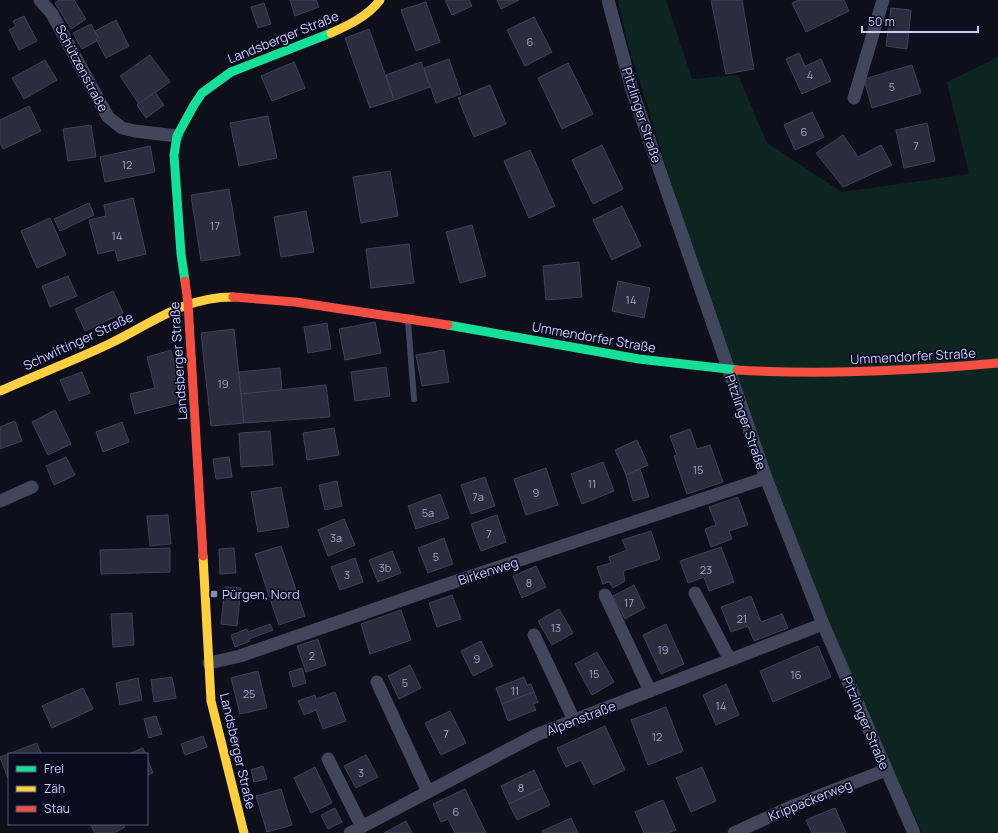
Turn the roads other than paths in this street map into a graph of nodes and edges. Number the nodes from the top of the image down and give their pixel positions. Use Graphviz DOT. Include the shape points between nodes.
graph roads {
  1 [pos="40,0"];
  2 [pos="380,0"];
  3 [pos="608,0"];
  4 [pos="883,0"];
  5 [pos="854,98"];
  6 [pos="177,136"];
  7 [pos="188,303"];
  8 [pos="408,318"];
  9 [pos="998,363"];
  10 [pos="727,369"];
  11 [pos="0,391"];
  12 [pos="414,399"];
  13 [pos="766,478"];
  14 [pos="32,487"];
  15 [pos="0,501"];
  16 [pos="695,593"];
  17 [pos="605,595"];
  18 [pos="823,624"];
  19 [pos="534,635"];
  20 [pos="730,660"];
  21 [pos="209,663"];
  22 [pos="377,682"];
  23 [pos="650,691"];
  24 [pos="574,720"];
  25 [pos="328,759"];
  26 [pos="886,770"];
  27 [pos="428,792"];
  28 [pos="362,827"];
  29 [pos="244,833"];
  30 [pos="350,833"];
  31 [pos="734,833"];
  32 [pos="914,833"];
  1 -- 6 [label="street, Schützenstraße" via="52,14 108,117 122,128"];
  2 -- 6 [label="street, Landsberger Straße" via="374,8 349,25 231,72 219,80 202,93"];
  3 -- 10 [label="street, Pitzlinger Straße" via="632,90"];
  4 -- 5 [label="street"];
  6 -- 7 [label="street, Landsberger Straße" via="174,155 181,254"];
  7 -- 8 [label="street, Ummendorfer Straße" via="212,298 262,299"];
  7 -- 11 [label="street, Schwiftinger Straße" via="173,308 122,338"];
  7 -- 21 [label="street, Landsberger Straße"];
  8 -- 10 [label="street, Ummendorfer Straße" via="642,360"];
  8 -- 12 [label="lane"];
  9 -- 10 [label="street, Ummendorfer Straße" via="860,374"];
  10 -- 13 [label="street, Pitzlinger Straße"];
  13 -- 18 [label="street, Pitzlinger Straße"];
  13 -- 21 [label="street, Birkenweg" via="240,656"];
  14 -- 15 [label="street"];
  16 -- 20 [label="street"];
  17 -- 23 [label="street"];
  18 -- 20 [label="street, Alpenstraße"];
  18 -- 26 [label="street, Pitzlinger Straße"];
  19 -- 24 [label="street"];
  20 -- 23 [label="street, Alpenstraße"];
  21 -- 29 [label="street, Landsberger Straße" via="211,701"];
  22 -- 27 [label="street"];
  23 -- 24 [label="street, Alpenstraße"];
  24 -- 27 [label="street, Alpenstraße" via="536,735"];
  25 -- 28 [label="street"];
  26 -- 31 [label="street, Krippackerweg" via="793,806"];
  26 -- 32 [label="street, Pitzlinger Straße"];
  27 -- 28 [label="street, Alpenstraße"];
  28 -- 30 [label="street, Alpenstraße"];
}
